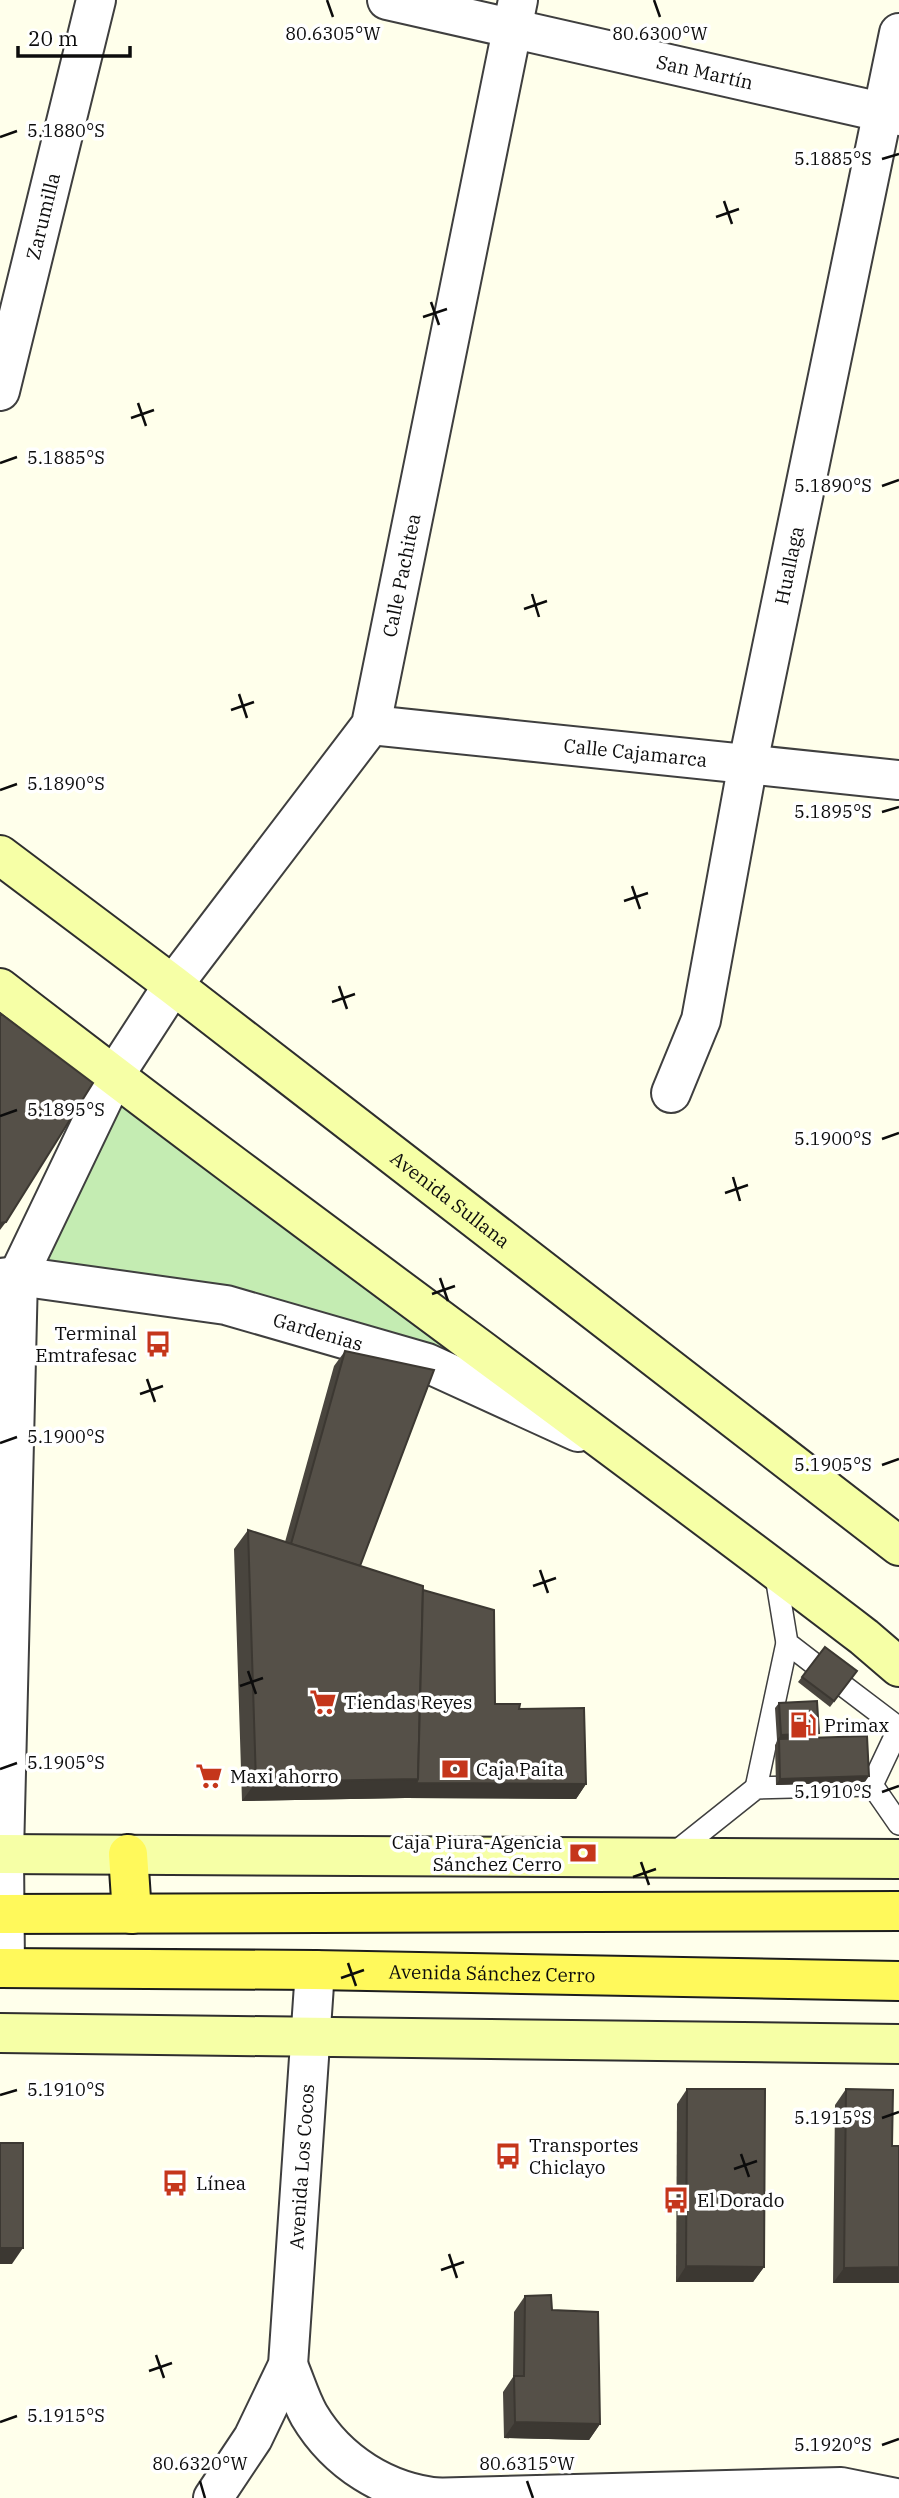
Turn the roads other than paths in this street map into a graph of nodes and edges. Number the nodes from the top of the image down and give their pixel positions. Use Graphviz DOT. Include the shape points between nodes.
graph roads {
  1 [pos="96,0"];
  2 [pos="387,0"];
  3 [pos="515,14"];
  4 [pos="899,33"];
  5 [pos="890,114"];
  6 [pos="0,391"];
  7 [pos="371,725"];
  8 [pos="748,763"];
  9 [pos="899,780"];
  10 [pos="0,855"];
  11 [pos="173,985"];
  12 [pos="0,988"];
  13 [pos="114,1076"];
  14 [pos="671,1093"];
  15 [pos="9,1277"];
  16 [pos="618,1450"];
  17 [pos="899,1546"];
  18 [pos="774,1568"];
  19 [pos="787,1643"];
  20 [pos="813,1663"];
  21 [pos="899,1667"];
  22 [pos="845,1687"];
  23 [pos="899,1728"];
  24 [pos="872,1785"];
  25 [pos="756,1788"];
  26 [pos="899,1824"];
  27 [pos="2,1854"];
  28 [pos="128,1854"];
  29 [pos="669,1857"];
  30 [pos="899,1859"];
  31 [pos="899,1911"];
  32 [pos="2,1914"];
  33 [pos="132,1914"];
  34 [pos="3,1968"];
  35 [pos="316,1970"];
  36 [pos="899,1981"];
  37 [pos="0,2033"];
  38 [pos="312,2036"];
  39 [pos="899,2044"];
  40 [pos="288,2365"];
  41 [pos="213,2498"];
  42 [pos="432,2498"];
  43 [pos="896,2498"];
  1 -- 6 [label="street, Zarumilla"];
  2 -- 3 [label="street, San Martín"];
  3 -- 5 [label="street, San Martín"];
  3 -- 7 [label="street, Calle Pachitea"];
  4 -- 5 [label="street, Huallaga"];
  5 -- 8 [label="street, Huallaga"];
  7 -- 8 [label="street, Calle Cajamarca"];
  7 -- 11 [label="street, Calle Pachitea"];
  8 -- 9 [label="street, Calle Cajamarca"];
  8 -- 14 [label="street, Huallaga" via="701,1020"];
  10 -- 11 [label="main road, Avenida Sullana"];
  11 -- 13 [label="street, Calle Pachitea"];
  11 -- 17 [label="main road, Avenida Sullana"];
  12 -- 13 [label="main road"];
  13 -- 15 [label="street, Calle Pachitea"];
  13 -- 16 [label="main road"];
  15 -- 16 [label="street, Gardenias" via="226,1305 427,1363"];
  15 -- 27 [label="street"];
  16 -- 18 [label="main road"];
  18 -- 19 [label="lane"];
  18 -- 21 [label="main road"];
  19 -- 20 [label="lane"];
  19 -- 25 [label="lane"];
  22 -- 23 [label="lane"];
  23 -- 24 [label="lane"];
  24 -- 25 [label="lane"];
  24 -- 26 [label="lane"];
  25 -- 29 [label="lane"];
  27 -- 28 [label="main road"];
  27 -- 32 [label="street"];
  28 -- 29 [label="main road"];
  28 -- 33 [label="main road"];
  29 -- 30 [label="main road"];
  31 -- 33 [label="main road"];
  32 -- 33 [label="main road"];
  32 -- 34 [label="street"];
  34 -- 35 [label="main road, Avenida Sánchez Cerro"];
  35 -- 36 [label="main road, Avenida Sánchez Cerro"];
  35 -- 38 [label="street, Avenida Los Cocos"];
  37 -- 38 [label="main road"];
  38 -- 39 [label="main road"];
  38 -- 40 [label="street, Avenida Los Cocos"];
  40 -- 41 [label="street, Avenida Los Cocos" via="253,2438"];
  40 -- 42 [label="street, Avenida Los Cocos" via="309,2414 339,2455 381,2483"];
  42 -- 43 [label="street, Avenida Los Cocos" via="841,2487"];
}
